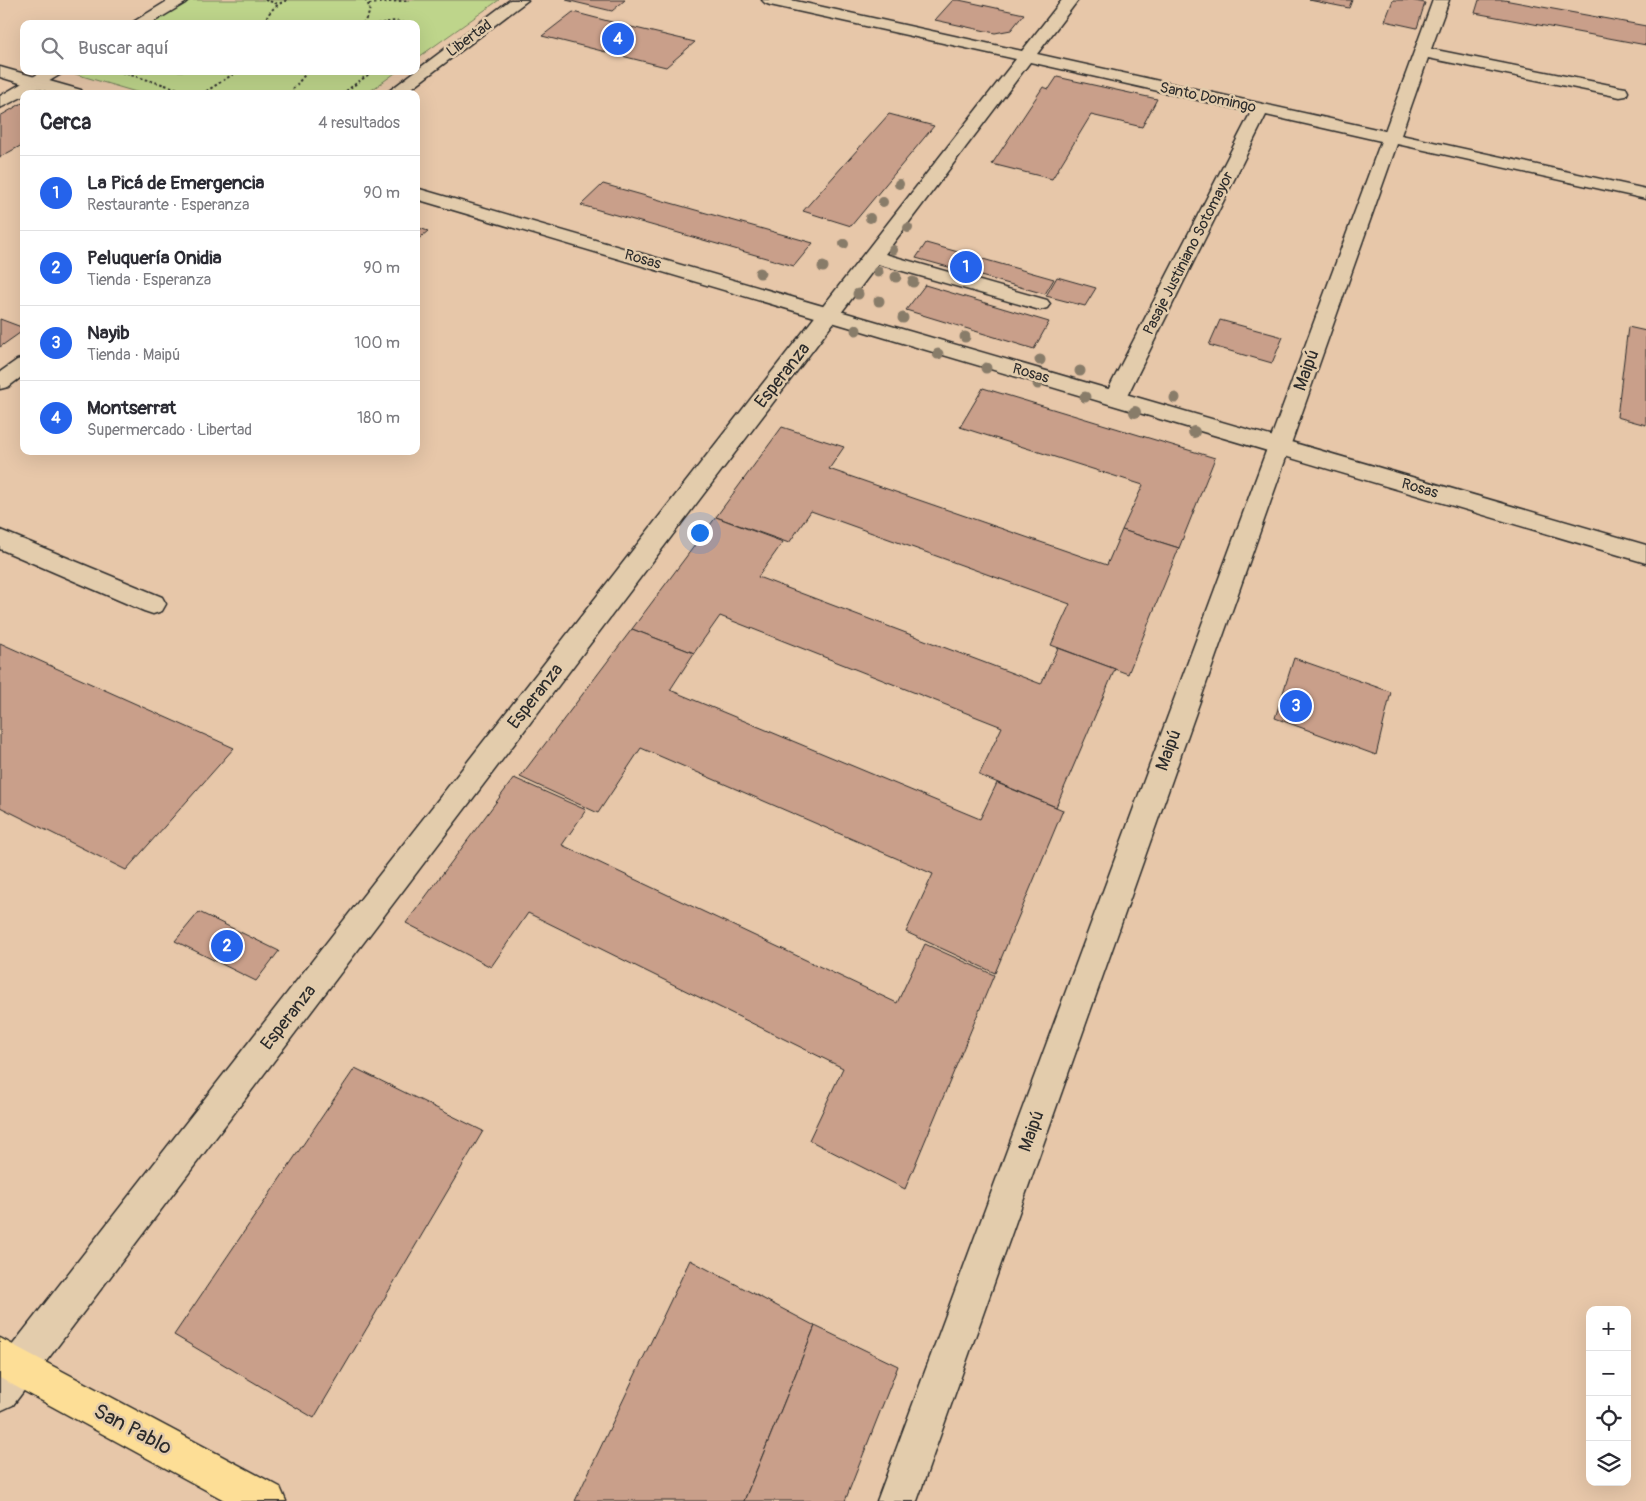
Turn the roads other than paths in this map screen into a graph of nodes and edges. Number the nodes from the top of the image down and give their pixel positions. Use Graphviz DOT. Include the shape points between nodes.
graph roads {
  1 [pos="180,0"];
  2 [pos="520,0"];
  3 [pos="770,0"];
  4 [pos="1070,0"];
  5 [pos="1441,0"];
  6 [pos="145,20"];
  7 [pos="1422,52"];
  8 [pos="1026,57"];
  9 [pos="0,72"];
  10 [pos="420,74"];
  11 [pos="48,75"];
  12 [pos="419,75"];
  13 [pos="36,82"];
  14 [pos="22,90"];
  15 [pos="62,90"];
  16 [pos="398,90"];
  17 [pos="20,91"];
  18 [pos="1620,92"];
  19 [pos="0,103"];
  20 [pos="1261,109"];
  21 [pos="1391,138"];
  22 [pos="420,194"];
  23 [pos="1646,194"];
  24 [pos="873,257"];
  25 [pos="1040,304"];
  26 [pos="829,314"];
  27 [pos="20,368"];
  28 [pos="0,382"];
  29 [pos="1115,398"];
  30 [pos="1279,446"];
  31 [pos="0,539"];
  32 [pos="1646,554"];
  33 [pos="152,604"];
  34 [pos="6,1372"];
  35 [pos="266,1501"];
  36 [pos="897,1501"];
  1 -- 6 [label="street"];
  2 -- 10 [label="street, Libertad"];
  3 -- 8 [label="street, Santo Domingo"];
  4 -- 8 [label="street, Esperanza"];
  5 -- 7 [label="street, Maipú"];
  7 -- 18 [label="street"];
  7 -- 21 [label="street, Maipú"];
  8 -- 20 [label="street, Santo Domingo"];
  8 -- 24 [label="street, Esperanza"];
  9 -- 13 [label="street"];
  11 -- 13 [label="street"];
  12 -- 16 [label="street, Libertad"];
  13 -- 14 [label="street"];
  13 -- 15 [label="street"];
  17 -- 19 [label="street"];
  20 -- 21 [label="street, Santo Domingo"];
  20 -- 29 [label="street, Pasaje Justiniano Sotomayor"];
  21 -- 23 [label="street, Santo Domingo"];
  21 -- 30 [label="street, Maipú"];
  22 -- 26 [label="street, Rosas"];
  24 -- 25 [label="street"];
  24 -- 26 [label="street, Esperanza"];
  26 -- 29 [label="street, Rosas"];
  26 -- 34 [label="street, Esperanza"];
  27 -- 28 [label="street"];
  29 -- 30 [label="street, Rosas"];
  30 -- 32 [label="street, Rosas"];
  30 -- 36 [label="street, Maipú"];
  31 -- 33 [label="street"];
  34 -- 35 [label="main road, San Pablo"];
}
